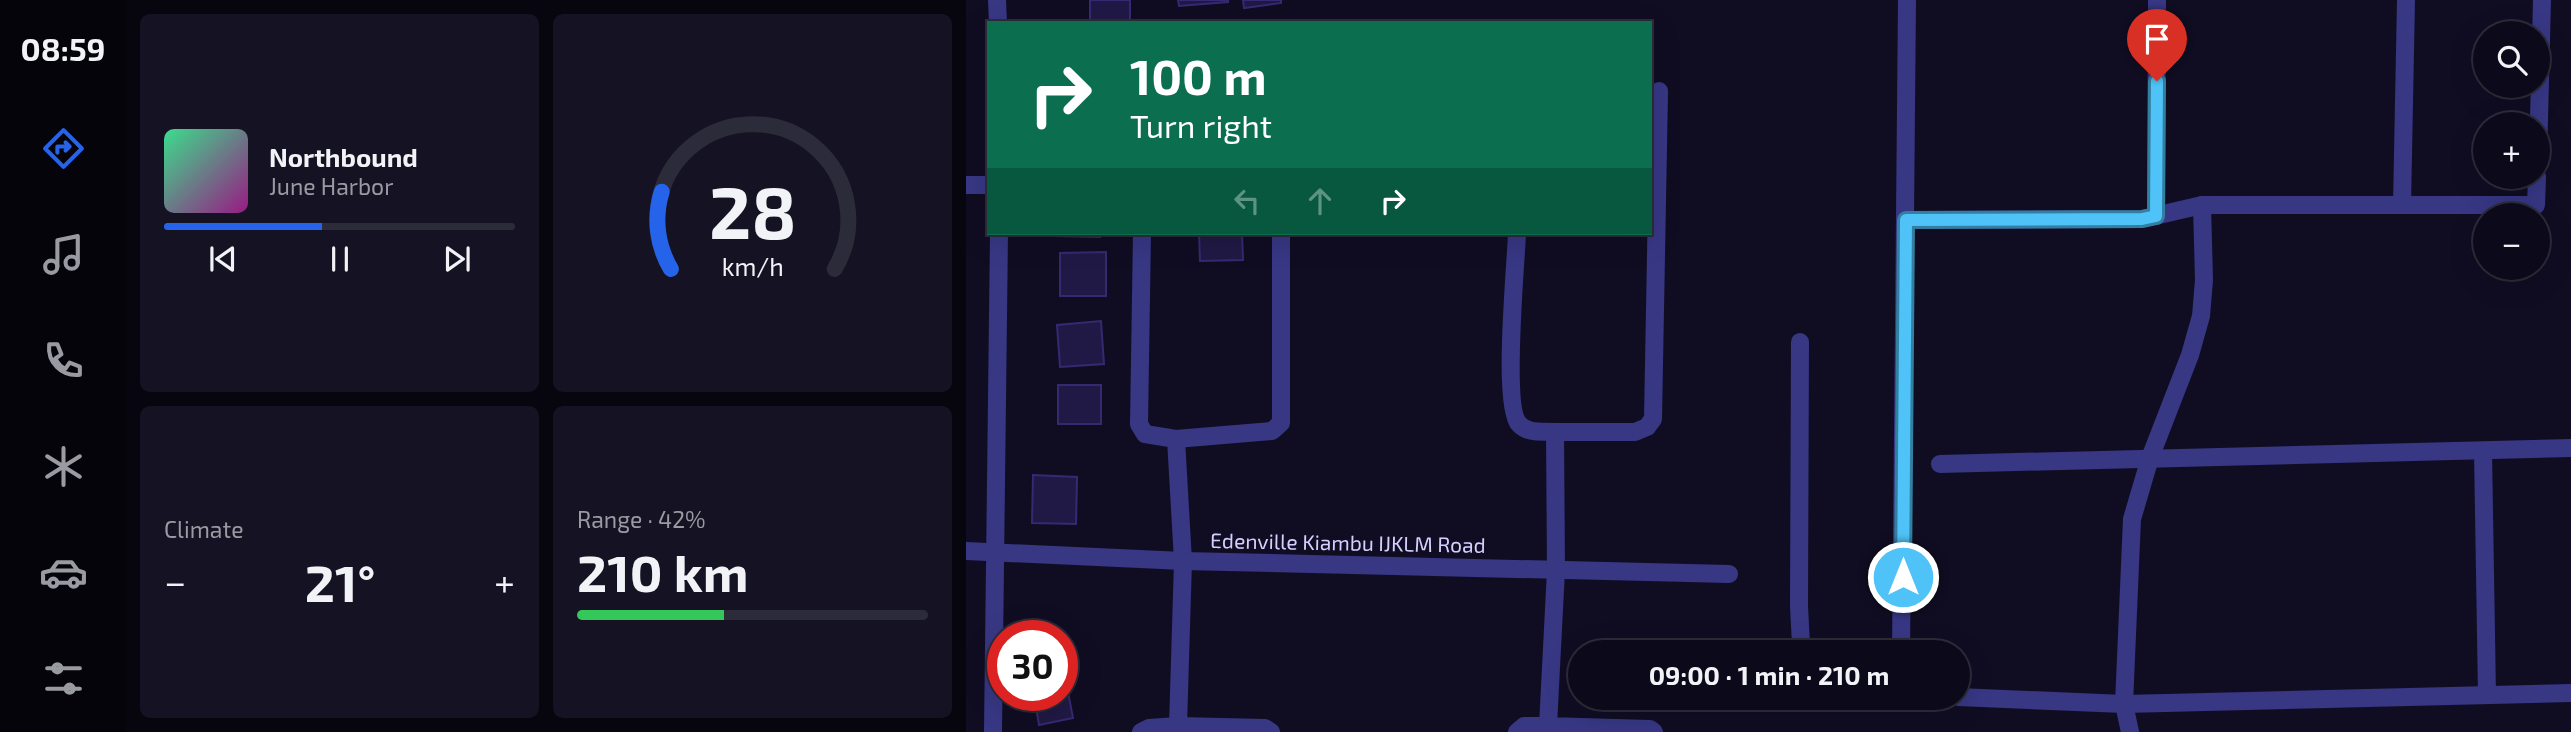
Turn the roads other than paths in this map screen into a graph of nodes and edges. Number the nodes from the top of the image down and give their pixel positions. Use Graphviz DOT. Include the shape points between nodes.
graph roads {
  1 [pos="998,0"];
  2 [pos="1907,0"];
  3 [pos="2157,0"];
  4 [pos="2406,0"];
  5 [pos="2542,0"];
  6 [pos="998,21"];
  7 [pos="1659,91"];
  8 [pos="2539,112"];
  9 [pos="966,185"];
  10 [pos="987,185"];
  11 [pos="2537,189"];
  12 [pos="2202,205"];
  13 [pos="2402,205"];
  14 [pos="2156,216"];
  15 [pos="1906,220"];
  16 [pos="999,235"];
  17 [pos="1142,235"];
  18 [pos="1281,235"];
  19 [pos="1517,235"];
  20 [pos="1800,341"];
  21 [pos="1555,432"];
  22 [pos="1176,439"];
  23 [pos="2571,448"];
  24 [pos="2483,451"];
  25 [pos="2150,458"];
  26 [pos="1940,464"];
  27 [pos="966,551"];
  28 [pos="996,551"];
  29 [pos="1183,561"];
  30 [pos="1556,570"];
  31 [pos="1729,574"];
  32 [pos="1801,640"];
  33 [pos="1901,640"];
  34 [pos="2571,693"];
  35 [pos="2487,695"];
  36 [pos="1970,698"];
  37 [pos="2124,704"];
  38 [pos="1178,726"];
  39 [pos="1548,726"];
  40 [pos="993,732"];
  41 [pos="1141,732"];
  42 [pos="1272,732"];
  43 [pos="1517,732"];
  44 [pos="1654,732"];
  45 [pos="2130,732"];
  1 -- 6 [label="street"];
  2 -- 15 [label="street"];
  3 -- 14 [label="street"];
  4 -- 13 [label="street"];
  5 -- 8 [label="street"];
  7 -- 21 [label="street" via="1653,419 1635,432"];
  9 -- 10 [label="street"];
  11 -- 13 [label="street" via="2536,205"];
  12 -- 13 [label="street"];
  12 -- 14 [label="street"];
  12 -- 25 [label="street" via="2201,316"];
  14 -- 15 [label="street"];
  15 -- 33 [label="street"];
  16 -- 28 [label="street"];
  17 -- 22 [label="street" via="1139,424 1145,434"];
  18 -- 22 [label="street" via="1281,423 1272,431"];
  19 -- 21 [label="street" via="1513,407 1516,419 1529,431"];
  20 -- 32 [label="street"];
  21 -- 30 [label="street"];
  22 -- 29 [label="street"];
  23 -- 24 [label="street"];
  24 -- 25 [label="street"];
  24 -- 35 [label="street"];
  25 -- 26 [label="street"];
  25 -- 37 [label="street" via="2132,519"];
  27 -- 28 [label="street, Edenville Kiambu IJKLM Road"];
  28 -- 29 [label="street, Edenville Kiambu IJKLM Road"];
  28 -- 40 [label="street"];
  29 -- 30 [label="street, Edenville Kiambu IJKLM Road"];
  29 -- 38 [label="street"];
  30 -- 31 [label="street, Edenville Kiambu IJKLM Road"];
  30 -- 39 [label="street"];
  34 -- 35 [label="street"];
  35 -- 37 [label="street"];
  36 -- 37 [label="street"];
  37 -- 45 [label="street"];
  38 -- 41 [label="street"];
  38 -- 42 [label="street" via="1265,728"];
  39 -- 43 [label="street" via="1524,726"];
  39 -- 44 [label="street"];
}
